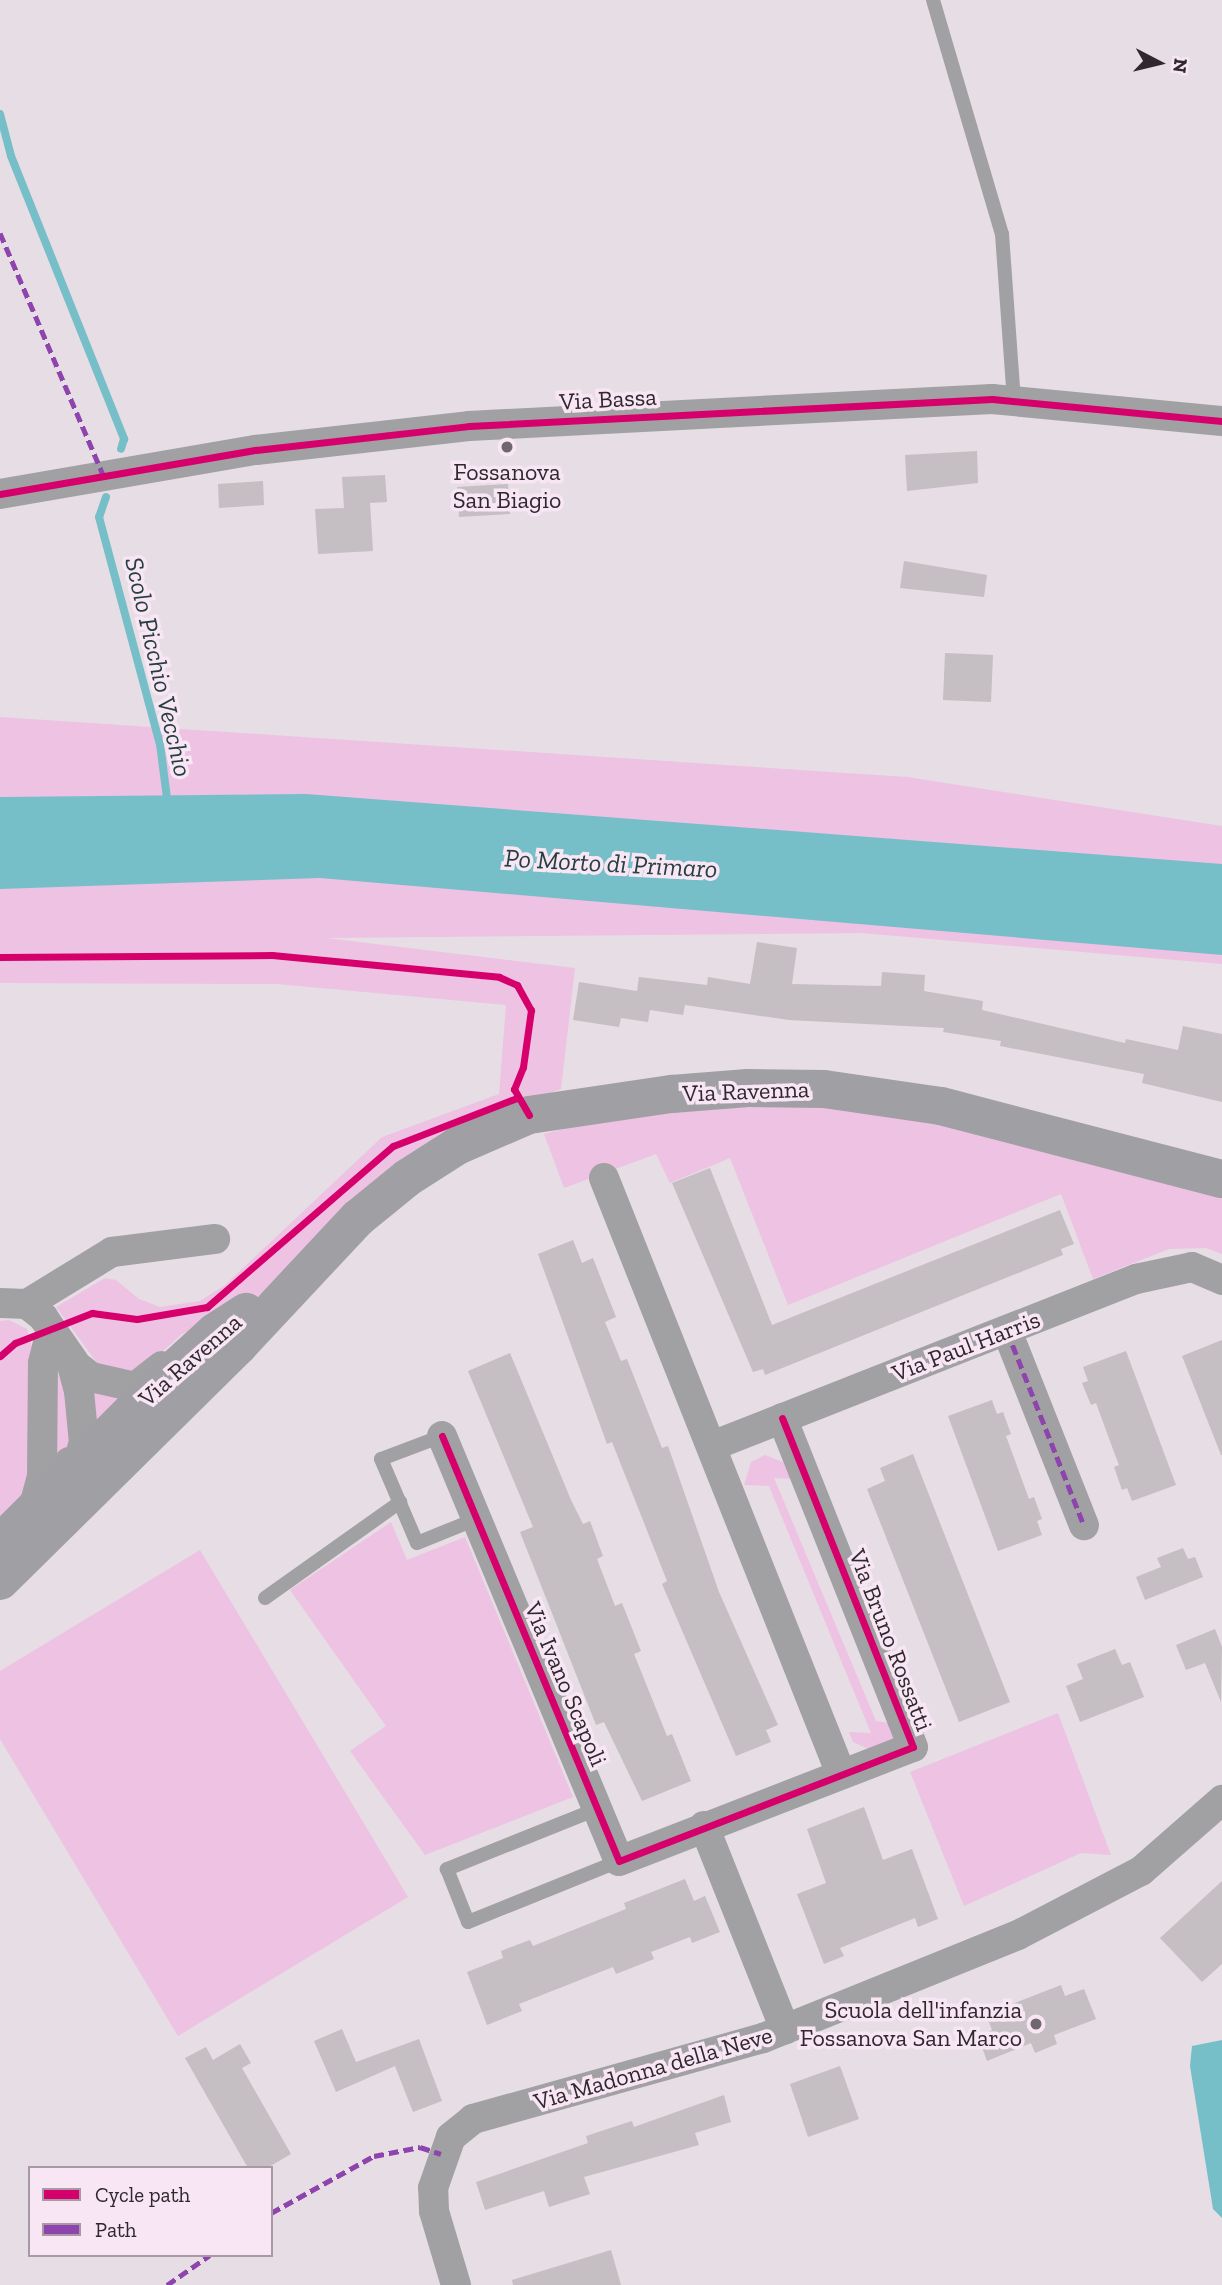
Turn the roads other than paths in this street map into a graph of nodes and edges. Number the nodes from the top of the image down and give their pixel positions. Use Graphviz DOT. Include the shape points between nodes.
graph roads {
  1 [pos="933,0"];
  2 [pos="1014,400"];
  3 [pos="1222,421"];
  4 [pos="0,495"];
  5 [pos="604,1178"];
  6 [pos="1222,1179"];
  7 [pos="215,1239"];
  8 [pos="310,1266"];
  9 [pos="1222,1280"];
  10 [pos="13,1303"];
  11 [pos="51,1331"];
  12 [pos="1006,1331"];
  13 [pos="215,1332"];
  14 [pos="70,1356"];
  15 [pos="782,1418"];
  16 [pos="42,1419"];
  17 [pos="442,1436"];
  18 [pos="712,1446"];
  19 [pos="88,1474"];
  20 [pos="400,1502"];
  21 [pos="34,1506"];
  22 [pos="476,1519"];
  23 [pos="1084,1525"];
  24 [pos="0,1543"];
  25 [pos="0,1581"];
  26 [pos="265,1598"];
  27 [pos="841,1774"];
  28 [pos="1222,1800"];
  29 [pos="597,1809"];
  30 [pos="704,1826"];
  31 [pos="619,1861"];
  32 [pos="785,2030"];
  33 [pos="456,2285"];
  1 -- 2 [label="lane" via="1002,234"];
  2 -- 3 [label="street, Via Bassa"];
  2 -- 4 [label="street, Via Bassa" via="469,426 256,450"];
  5 -- 18 [label="street"];
  6 -- 8 [label="main road, Via Ravenna" via="882,1094 748,1087 672,1094 595,1102 530,1115 495,1128 407,1178"];
  7 -- 10 [label="street" via="112,1252"];
  8 -- 13 [label="main road, Via Ravenna"];
  8 -- 19 [label="main road, Via Ravenna" via="239,1345"];
  9 -- 12 [label="street, Via Paul Harris" via="1192,1268 1170,1269"];
  10 -- 11 [label="street" via="43,1317"];
  11 -- 14 [label="street"];
  11 -- 16 [label="street" via="43,1363"];
  12 -- 15 [label="street, Via Paul Harris"];
  12 -- 23 [label="street"];
  13 -- 14 [label="street" via="186,1345 135,1387 91,1377"];
  13 -- 19 [label="main road, Via Ravenna"];
  14 -- 19 [label="street"];
  15 -- 18 [label="street, Via Paul Harris"];
  15 -- 27 [label="street, Via Bruno Rossatti" via="913,1747"];
  16 -- 19 [label="street" via="52,1453"];
  16 -- 21 [label="street" via="42,1477"];
  17 -- 20 [label="lane, Via Ivano Scapoli" via="381,1459"];
  17 -- 22 [label="street, Via Ivano Scapoli"];
  18 -- 27 [label="street"];
  19 -- 21 [label="main road, Via Ravenna"];
  19 -- 25 [label="main road, Via Ravenna"];
  20 -- 22 [label="lane, Via Ivano Scapoli" via="417,1543"];
  20 -- 26 [label="lane"];
  21 -- 24 [label="main road, Via Ravenna"];
  22 -- 29 [label="street, Via Ivano Scapoli"];
  27 -- 30 [label="street, Via Bruno Rossatti"];
  28 -- 32 [label="street, Via Madonna della Neve" via="1141,1871 1018,1935"];
  29 -- 31 [label="street, Via Ivano Scapoli"];
  29 -- 31 [label="lane" via="447,1869 468,1922"];
  30 -- 31 [label="street"];
  30 -- 32 [label="street"];
  32 -- 33 [label="street, Via Madonna della Neve" via="729,2050 481,2116 451,2137 433,2188 434,2211"];
}
